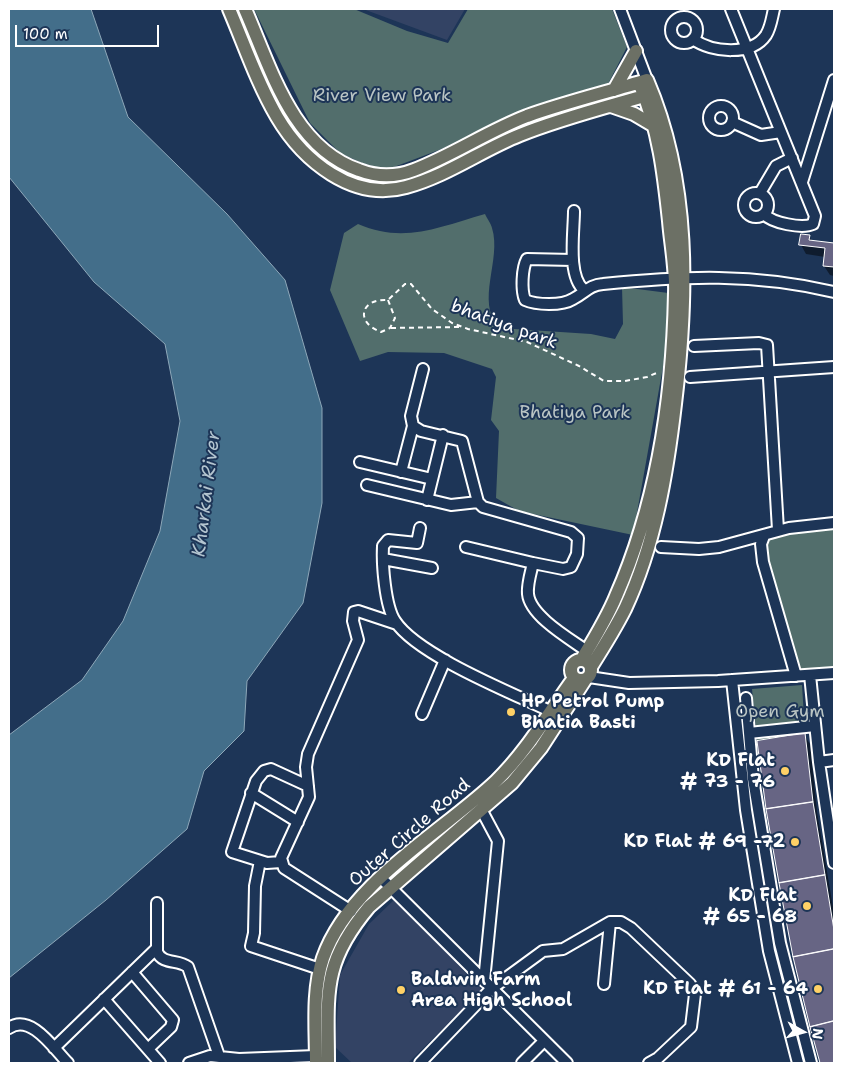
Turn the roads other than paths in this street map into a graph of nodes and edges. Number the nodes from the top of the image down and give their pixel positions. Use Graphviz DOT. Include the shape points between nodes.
graph roads {
  1 [pos="229,9"];
  2 [pos="245,9"];
  3 [pos="620,9"];
  4 [pos="697,9"];
  5 [pos="731,9"];
  6 [pos="774,9"];
  7 [pos="692,20"];
  8 [pos="693,39"];
  9 [pos="747,48"];
  10 [pos="637,55"];
  11 [pos="834,80"];
  12 [pos="643,82"];
  13 [pos="614,90"];
  14 [pos="649,95"];
  15 [pos="610,106"];
  16 [pos="732,122"];
  17 [pos="656,127"];
  18 [pos="781,132"];
  19 [pos="792,158"];
  20 [pos="802,182"];
  21 [pos="760,194"];
  22 [pos="574,211"];
  23 [pos="764,214"];
  24 [pos="573,260"];
  25 [pos="679,277"];
  26 [pos="584,290"];
  27 [pos="834,292"];
  28 [pos="694,346"];
  29 [pos="834,368"];
  30 [pos="423,370"];
  31 [pos="770,371"];
  32 [pos="690,377"];
  33 [pos="413,426"];
  34 [pos="443,435"];
  35 [pos="360,462"];
  36 [pos="401,472"];
  37 [pos="432,479"];
  38 [pos="367,485"];
  39 [pos="427,500"];
  40 [pos="478,502"];
  41 [pos="834,523"];
  42 [pos="420,528"];
  43 [pos="778,530"];
  44 [pos="764,536"];
  45 [pos="466,547"];
  46 [pos="661,547"];
  47 [pos="383,559"];
  48 [pos="532,563"];
  49 [pos="432,568"];
  50 [pos="397,624"];
  51 [pos="445,660"];
  52 [pos="584,669"];
  53 [pos="834,674"];
  54 [pos="810,675"];
  55 [pos="796,676"];
  56 [pos="732,680"];
  57 [pos="746,698"];
  58 [pos="550,711"];
  59 [pos="422,714"];
  60 [pos="816,726"];
  61 [pos="749,733"];
  62 [pos="834,760"];
  63 [pos="819,762"];
  64 [pos="308,786"];
  65 [pos="251,793"];
  66 [pos="482,810"];
  67 [pos="298,822"];
  68 [pos="260,861"];
  69 [pos="281,862"];
  70 [pos="834,863"];
  71 [pos="381,878"];
  72 [pos="390,888"];
  73 [pos="157,903"];
  74 [pos="351,911"];
  75 [pos="610,922"];
  76 [pos="157,948"];
  77 [pos="320,969"];
  78 [pos="132,972"];
  79 [pos="604,984"];
  80 [pos="487,985"];
  81 [pos="104,999"];
  82 [pos="9,1028"];
  83 [pos="544,1041"];
  84 [pos="54,1048"];
  85 [pos="148,1049"];
  86 [pos="219,1056"];
  87 [pos="316,1060"];
  88 [pos="68,1063"];
  89 [pos="160,1063"];
  90 [pos="189,1063"];
  91 [pos="328,1063"];
  92 [pos="420,1063"];
  93 [pos="522,1063"];
  94 [pos="567,1063"];
  95 [pos="649,1063"];
  96 [pos="798,1063"];
  97 [pos="811,1063"];
  1 -- 15 [label="main road" via="276,116 294,141 336,178 362,189 387,192 434,178 520,135"];
  2 -- 13 [label="main road" via="270,69 305,134 324,153 365,173 386,176 413,171 527,116"];
  3 -- 10 [label="street"];
  4 -- 7 [label="street"];
  5 -- 9 [label="street"];
  6 -- 9 [label="street" via="766,36"];
  7 -- 8 [label="street" via="697,31"];
  7 -- 8 [label="street" via="685,17 677,19 672,30 674,38 681,42"];
  8 -- 9 [label="street" via="722,49"];
  9 -- 18 [label="street"];
  10 -- 12 [label="street"];
  10 -- 13 [label="main road"];
  11 -- 20 [label="street"];
  12 -- 13 [label="main road"];
  12 -- 14 [label="main road"];
  14 -- 15 [label="main road"];
  14 -- 17 [label="main road"];
  14 -- 25 [label="main road" via="671,146 676,174"];
  15 -- 17 [label="main road" via="634,114"];
  16 -- 18 [label="street" via="761,136"];
  17 -- 25 [label="main road"];
  18 -- 19 [label="street"];
  19 -- 20 [label="street"];
  19 -- 21 [label="street" via="776,166"];
  20 -- 23 [label="street" via="816,216 813,224 788,223"];
  21 -- 23 [label="street" via="768,203"];
  21 -- 23 [label="street" via="748,195 743,206 753,217"];
  22 -- 24 [label="street"];
  24 -- 26 [label="street" via="575,280"];
  24 -- 26 [label="street" via="527,259 524,298 530,302 563,303"];
  25 -- 26 [label="street" via="597,284"];
  25 -- 27 [label="street" via="764,279"];
  25 -- 52 [label="main road" via="658,464 637,542"];
  25 -- 52 [label="main road" via="684,319 666,476 645,558 626,608 611,636"];
  28 -- 31 [label="street" via="763,343 769,349"];
  29 -- 31 [label="street"];
  30 -- 33 [label="street" via="412,416"];
  31 -- 32 [label="street"];
  31 -- 43 [label="street"];
  33 -- 34 [label="street"];
  33 -- 36 [label="street"];
  34 -- 37 [label="street"];
  34 -- 40 [label="street" via="458,438 464,444"];
  35 -- 36 [label="street"];
  36 -- 37 [label="street"];
  37 -- 39 [label="street"];
  38 -- 39 [label="street"];
  39 -- 40 [label="street" via="459,506"];
  40 -- 48 [label="street" via="484,507 571,532 578,538 571,567 563,569"];
  41 -- 43 [label="street"];
  42 -- 47 [label="street" via="417,543 394,540 385,543"];
  43 -- 44 [label="street"];
  44 -- 46 [label="street" via="719,547"];
  44 -- 55 [label="street" via="761,544 763,562"];
  45 -- 48 [label="street"];
  47 -- 49 [label="street"];
  47 -- 50 [label="street" via="390,610"];
  48 -- 52 [label="street" via="528,594 531,603"];
  50 -- 51 [label="street" via="414,640"];
  50 -- 64 [label="street" via="354,612 352,621 358,640 308,754"];
  51 -- 58 [label="street"];
  51 -- 59 [label="street"];
  52 -- 56 [label="street" via="629,683"];
  52 -- 58 [label="main road, Outer Circle Road"];
  52 -- 66 [label="main road, Outer Circle Road" via="541,748 512,783"];
  53 -- 54 [label="street"];
  54 -- 55 [label="street"];
  54 -- 60 [label="street"];
  55 -- 56 [label="street"];
  56 -- 96 [label="street" via="746,810 769,950"];
  57 -- 61 [label="street"];
  58 -- 71 [label="main road, Outer Circle Road" via="514,762 496,780"];
  60 -- 61 [label="street"];
  60 -- 63 [label="street"];
  61 -- 97 [label="street" via="753,779 780,943"];
  62 -- 63 [label="street"];
  63 -- 70 [label="street"];
  64 -- 65 [label="street" via="268,769 256,781"];
  64 -- 67 [label="street" via="308,802"];
  65 -- 67 [label="street"];
  65 -- 68 [label="street" via="232,851 234,855"];
  66 -- 72 [label="main road, Outer Circle Road"];
  66 -- 80 [label="street" via="498,841"];
  67 -- 69 [label="street"];
  68 -- 69 [label="street"];
  68 -- 77 [label="street" via="251,946"];
  69 -- 74 [label="street" via="284,868"];
  71 -- 72 [label="street"];
  71 -- 74 [label="main road, Outer Circle Road"];
  72 -- 80 [label="street"];
  72 -- 91 [label="main road, Outer Circle Road" via="350,930 336,956 328,983"];
  73 -- 76 [label="street"];
  74 -- 77 [label="main road, Outer Circle Road" via="331,940"];
  75 -- 79 [label="street"];
  75 -- 80 [label="street" via="564,949 543,951"];
  75 -- 95 [label="street" via="621,922 631,928 690,984 694,994 691,1027"];
  76 -- 78 [label="street"];
  76 -- 86 [label="street" via="162,959 188,967"];
  77 -- 87 [label="main road, Outer Circle Road" via="316,1001"];
  78 -- 81 [label="street"];
  78 -- 85 [label="street" via="173,1020 171,1027"];
  80 -- 83 [label="street"];
  80 -- 92 [label="street"];
  81 -- 84 [label="street"];
  81 -- 85 [label="street"];
  82 -- 84 [label="street" via="17,1024 30,1026"];
  83 -- 93 [label="street"];
  83 -- 94 [label="street"];
  84 -- 88 [label="street"];
  85 -- 89 [label="street"];
  86 -- 87 [label="street"];
  86 -- 90 [label="street"];
}
